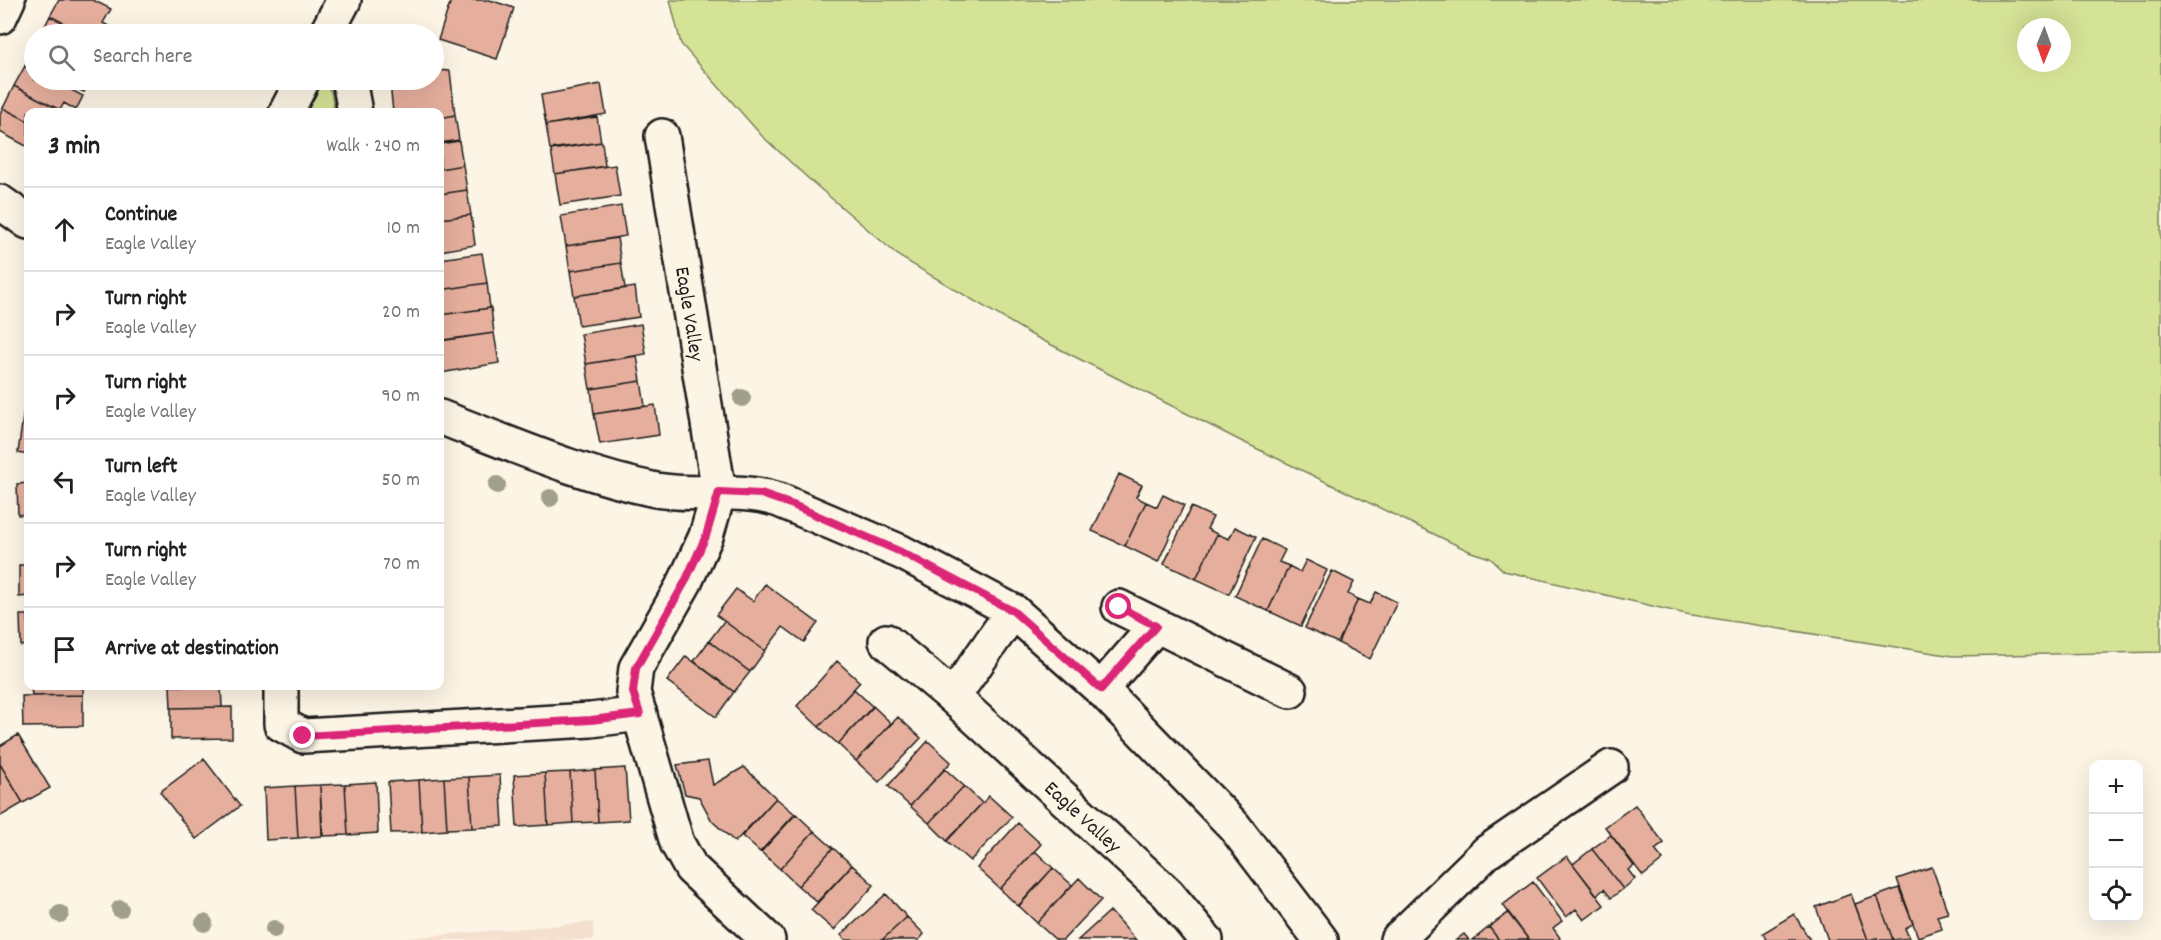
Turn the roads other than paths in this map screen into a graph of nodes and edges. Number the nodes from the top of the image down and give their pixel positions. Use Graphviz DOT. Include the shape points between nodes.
graph roads {
  1 [pos="8,0"];
  2 [pos="344,0"];
  3 [pos="0,16"];
  4 [pos="331,24"];
  5 [pos="298,90"];
  6 [pos="351,90"];
  7 [pos="288,108"];
  8 [pos="354,108"];
  9 [pos="662,136"];
  10 [pos="444,419"];
  11 [pos="719,492"];
  12 [pos="1119,607"];
  13 [pos="1013,611"];
  14 [pos="1156,626"];
  15 [pos="886,640"];
  16 [pos="1101,689"];
  17 [pos="280,690"];
  18 [pos="1290,692"];
  19 [pos="953,697"];
  20 [pos="640,714"];
  21 [pos="1611,767"];
  22 [pos="768,940"];
  23 [pos="1206,940"];
  24 [pos="1321,940"];
  25 [pos="1397,940"];
  1 -- 3 [label="street"];
  2 -- 4 [label="street"];
  5 -- 7 [label="street"];
  6 -- 8 [label="street"];
  9 -- 11 [label="street, Eagle Valley"];
  10 -- 11 [label="street" via="617,482 664,491"];
  11 -- 13 [label="street" via="761,494 793,505 901,552"];
  11 -- 20 [label="street, Eagle Valley" via="706,536 685,582 636,668 633,692"];
  12 -- 14 [label="street"];
  13 -- 16 [label="street"];
  13 -- 19 [label="street"];
  14 -- 16 [label="street"];
  14 -- 18 [label="street"];
  15 -- 19 [label="street, Eagle Valley"];
  16 -- 24 [label="street" via="1234,826"];
  17 -- 20 [label="street" via="281,724 303,736"];
  19 -- 23 [label="street, Eagle Valley" via="1167,893"];
  20 -- 22 [label="street, Eagle Valley" via="677,843 689,865"];
  21 -- 25 [label="street" via="1487,852"];
}
